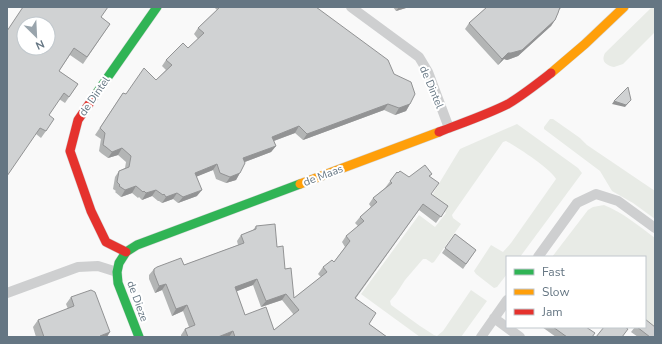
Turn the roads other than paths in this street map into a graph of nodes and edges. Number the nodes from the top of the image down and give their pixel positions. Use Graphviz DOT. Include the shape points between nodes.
graph roads {
  1 [pos="157,7"];
  2 [pos="350,7"];
  3 [pos="624,7"];
  4 [pos="449,128"];
  5 [pos="655,228"];
  6 [pos="126,252"];
  7 [pos="539,256"];
  8 [pos="117,272"];
  9 [pos="7,293"];
  10 [pos="506,301"];
  11 [pos="494,318"];
  12 [pos="506,327"];
  13 [pos="508,328"];
  14 [pos="139,337"];
  15 [pos="480,337"];
  16 [pos="520,337"];
  1 -- 6 [label="street, de Dintel" via="78,120 70,151 91,211 106,242"];
  2 -- 4 [label="street, de Dintel" via="419,57 428,72"];
  3 -- 4 [label="street, de Maas" via="574,54 513,101"];
  4 -- 6 [label="street, de Maas" via="137,245"];
  5 -- 7 [label="street" via="618,201 596,194 577,203"];
  6 -- 8 [label="street"];
  8 -- 9 [label="street" via="98,266 78,266"];
  8 -- 14 [label="street, de Dieze" via="118,283"];
  10 -- 11 [label="street"];
  11 -- 12 [label="street"];
  11 -- 15 [label="street"];
  13 -- 16 [label="street"];
}
